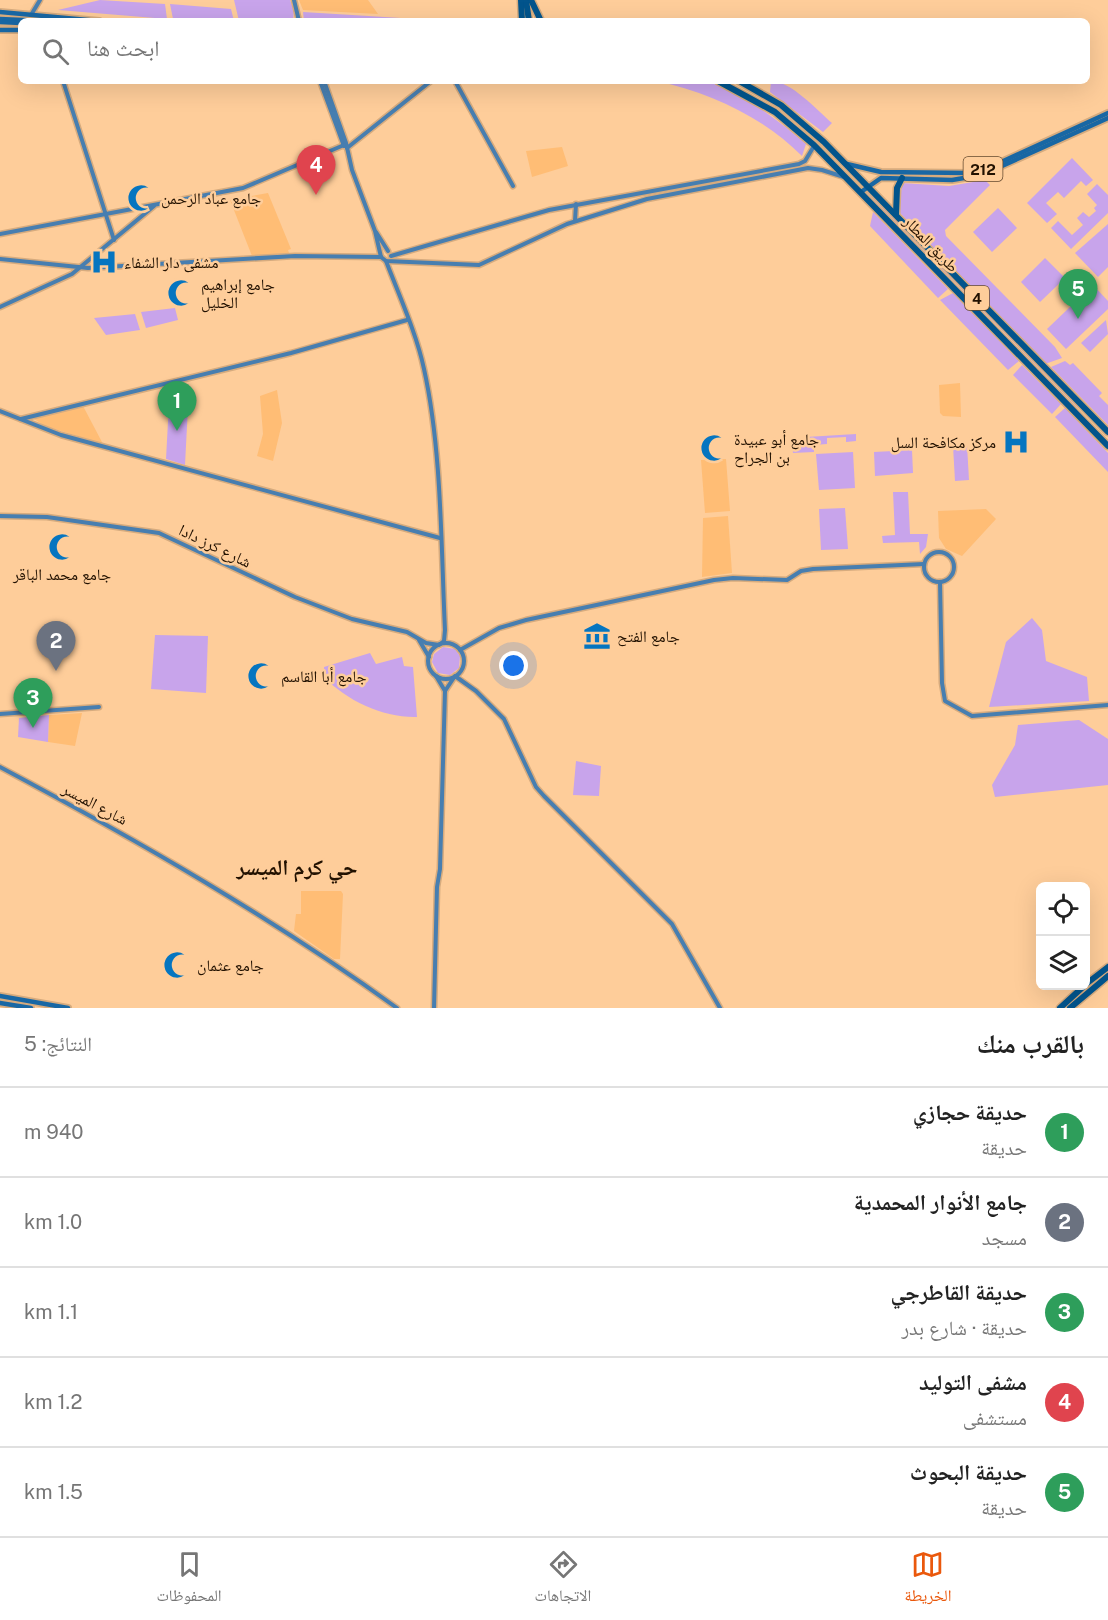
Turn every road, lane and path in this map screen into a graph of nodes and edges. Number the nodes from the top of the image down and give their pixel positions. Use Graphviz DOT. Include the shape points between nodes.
graph roads {
  1 [pos="40,0"];
  2 [pos="294,0"];
  3 [pos="521,0"];
  4 [pos="529,0"];
  5 [pos="0,12"];
  6 [pos="31,15"];
  7 [pos="65,18"];
  8 [pos="298,18"];
  9 [pos="522,18"];
  10 [pos="531,18"];
  11 [pos="539,18"];
  12 [pos="0,20"];
  13 [pos="18,20"];
  14 [pos="18,23"];
  15 [pos="0,30"];
  16 [pos="18,30"];
  17 [pos="64,84"];
  18 [pos="323,84"];
  19 [pos="427,84"];
  20 [pos="457,84"];
  21 [pos="724,84"];
  22 [pos="744,84"];
  23 [pos="1108,113"];
  24 [pos="1108,118"];
  25 [pos="820,139"];
  26 [pos="814,145"];
  27 [pos="345,147"];
  28 [pos="847,164"];
  29 [pos="881,175"];
  30 [pos="847,178"];
  31 [pos="902,178"];
  32 [pos="513,186"];
  33 [pos="868,186"];
  34 [pos="861,192"];
  35 [pos="576,204"];
  36 [pos="154,206"];
  37 [pos="105,214"];
  38 [pos="896,214"];
  39 [pos="575,221"];
  40 [pos="375,231"];
  41 [pos="0,234"];
  42 [pos="114,240"];
  43 [pos="381,255"];
  44 [pos="389,257"];
  45 [pos="0,259"];
  46 [pos="81,268"];
  47 [pos="0,307"];
  48 [pos="407,320"];
  49 [pos="0,411"];
  50 [pos="20,419"];
  51 [pos="1108,432"];
  52 [pos="1108,446"];
  53 [pos="0,516"];
  54 [pos="440,538"];
  55 [pos="924,564"];
  56 [pos="940,582"];
  57 [pos="411,634"];
  58 [pos="445,635"];
  59 [pos="452,644"];
  60 [pos="439,645"];
  61 [pos="460,650"];
  62 [pos="429,657"];
  63 [pos="462,669"];
  64 [pos="436,676"];
  65 [pos="455,676"];
  66 [pos="465,681"];
  67 [pos="445,691"];
  68 [pos="1108,705"];
  69 [pos="99,707"];
  70 [pos="0,714"];
  71 [pos="0,767"];
  72 [pos="1108,967"];
  73 [pos="1108,976"];
  74 [pos="1090,981"];
  75 [pos="1080,990"];
  76 [pos="0,996"];
  77 [pos="0,1003"];
  78 [pos="30,1008"];
  79 [pos="68,1008"];
  80 [pos="397,1008"];
  81 [pos="434,1008"];
  82 [pos="720,1008"];
  83 [pos="1060,1008"];
  84 [pos="1070,1008"];
  1 -- 6 [label="main road"];
  2 -- 8 [label="main road"];
  3 -- 9 [label="highway"];
  4 -- 10 [label="highway"];
  4 -- 11 [label="highway"];
  5 -- 6 [label="main road"];
  6 -- 7 [label="main road"];
  12 -- 13 [label="main road"];
  12 -- 14 [label="main road"];
  15 -- 16 [label="main road"];
  17 -- 37 [label="main road"];
  18 -- 27 [label="main road"];
  19 -- 27 [label="main road"];
  20 -- 32 [label="main road"];
  21 -- 26 [label="highway, طريق المطار" via="775,112"];
  22 -- 25 [label="highway, طريق المطار" via="781,105"];
  23 -- 29 [label="main road, 212" via="999,164 969,173"];
  24 -- 31 [label="main road, 212" via="982,175 952,180"];
  25 -- 26 [label="main road"];
  25 -- 28 [label="highway, طريق المطار"];
  26 -- 30 [label="highway, طريق المطار"];
  26 -- 35 [label="main road" via="799,164"];
  27 -- 36 [label="main road" via="243,188"];
  27 -- 40 [label="main road"];
  28 -- 29 [label="main road, 212"];
  28 -- 33 [label="highway, طريق المطار / 4"];
  29 -- 31 [label="main road, 212"];
  29 -- 33 [label="main road"];
  30 -- 34 [label="highway, طريق المطار"];
  30 -- 39 [label="main road" via="803,169 673,192"];
  31 -- 38 [label="highway" via="897,188"];
  33 -- 34 [label="main road"];
  33 -- 38 [label="highway, طريق المطار / 4"];
  34 -- 52 [label="highway, طريق المطار / 4"];
  35 -- 39 [label="main road"];
  35 -- 44 [label="main road"];
  36 -- 37 [label="main road"];
  36 -- 42 [label="main road"];
  37 -- 41 [label="main road"];
  37 -- 42 [label="main road"];
  38 -- 51 [label="highway, طريق المطار / 4"];
  39 -- 44 [label="main road" via="479,265"];
  40 -- 43 [label="main road"];
  40 -- 44 [label="main road"];
  42 -- 46 [label="main road"];
  43 -- 44 [label="main road"];
  43 -- 44 [label="main road"];
  43 -- 46 [label="main road"];
  44 -- 48 [label="main road"];
  45 -- 46 [label="main road"];
  46 -- 47 [label="main road"];
  48 -- 50 [label="main road" via="285,355"];
  48 -- 54 [label="main road" via="428,389"];
  49 -- 50 [label="main road"];
  50 -- 54 [label="main road" via="61,435"];
  53 -- 57 [label="main road, شارع كرز دادا" via="46,517 159,533 295,597 352,619"];
  54 -- 58 [label="main road"];
  55 -- 56 [label="main road" via="928,577"];
  55 -- 56 [label="main road" via="936,552 950,556 952,574"];
  55 -- 61 [label="main road" via="813,569 787,580 733,578 675,587 508,625"];
  56 -- 68 [label="main road" via="945,700 972,716"];
  57 -- 60 [label="main road, شارع كرز دادا"];
  57 -- 62 [label="main road" via="422,642"];
  58 -- 59 [label="main road"];
  58 -- 60 [label="main road"];
  59 -- 60 [label="main road"];
  59 -- 61 [label="main road"];
  60 -- 62 [label="main road"];
  61 -- 63 [label="main road" via="464,659"];
  62 -- 64 [label="main road"];
  63 -- 65 [label="main road"];
  63 -- 66 [label="main road"];
  64 -- 65 [label="main road"];
  64 -- 67 [label="main road"];
  65 -- 66 [label="main road"];
  65 -- 67 [label="main road"];
  66 -- 82 [label="main road" via="504,719 543,796 672,924"];
  67 -- 81 [label="main road"];
  69 -- 70 [label="main road"];
  71 -- 80 [label="main road, شارع الميسر" via="122,831 237,899"];
  72 -- 74 [label="highway"];
  73 -- 84 [label="highway"];
  75 -- 83 [label="highway"];
  76 -- 79 [label="main road"];
  77 -- 78 [label="main road"];
}
